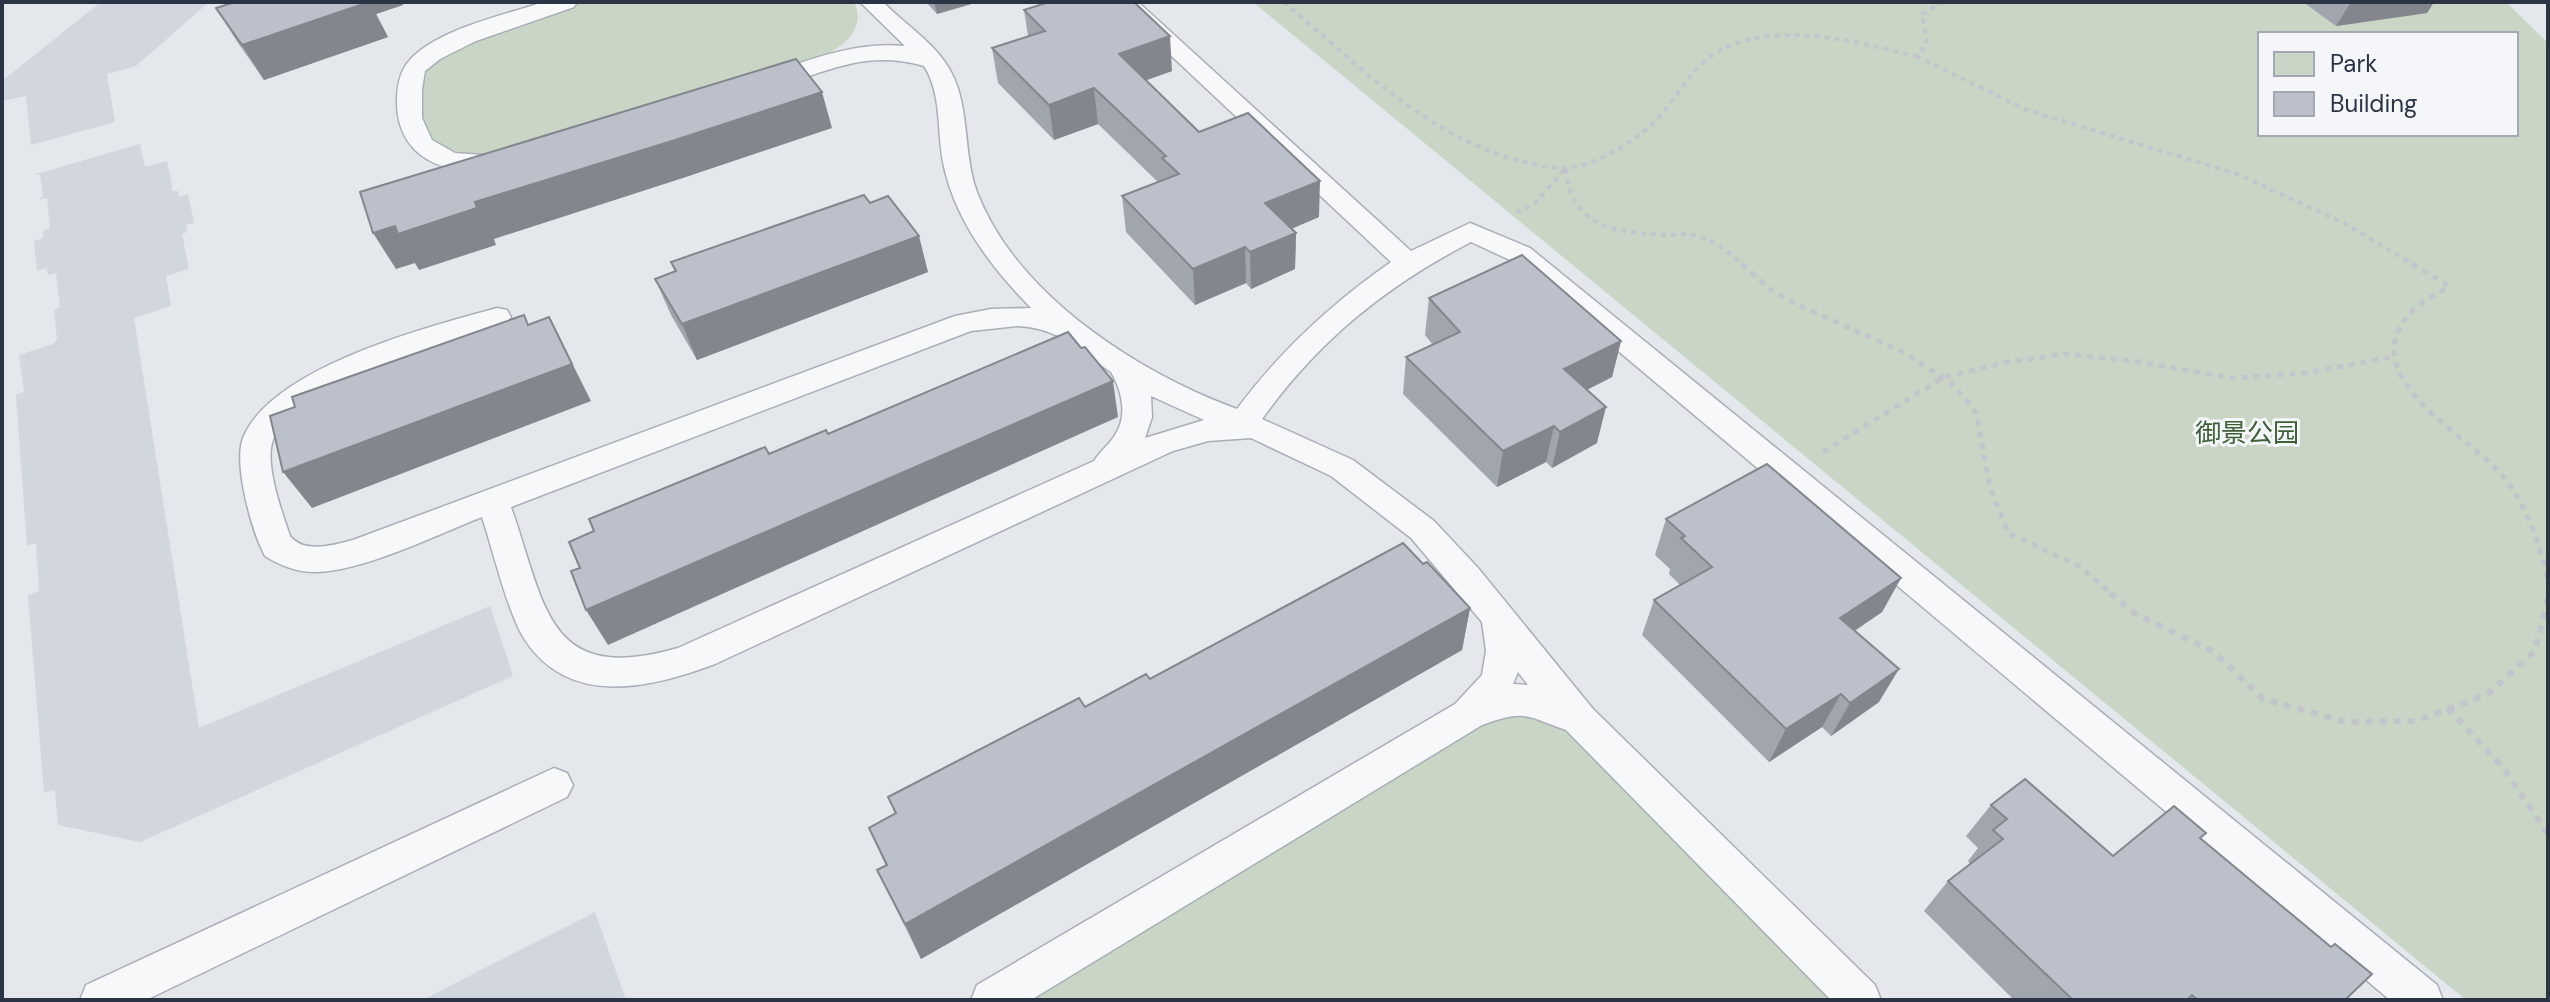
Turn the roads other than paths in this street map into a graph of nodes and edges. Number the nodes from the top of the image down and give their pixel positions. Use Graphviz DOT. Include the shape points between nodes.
graph roads {
  1 [pos="566,2"];
  2 [pos="1125,2"];
  3 [pos="876,8"];
  4 [pos="522,9"];
  5 [pos="852,55"];
  6 [pos="934,63"];
  7 [pos="735,92"];
  8 [pos="522,158"];
  9 [pos="1001,258"];
  10 [pos="1408,263"];
  11 [pos="497,317"];
  12 [pos="953,328"];
  13 [pos="1081,335"];
  14 [pos="1122,366"];
  15 [pos="1255,428"];
  16 [pos="1093,475"];
  17 [pos="493,501"];
  18 [pos="1494,614"];
  19 [pos="1468,715"];
  20 [pos="1592,734"];
  21 [pos="554,785"];
  22 [pos="101,1000"];
  23 [pos="992,1000"];
  24 [pos="1860,1000"];
  25 [pos="2422,1000"];
  1 -- 4 [label="lane"];
  2 -- 10 [label="lane"];
  3 -- 5 [label="lane" via="874,36"];
  3 -- 6 [label="lane"];
  4 -- 8 [label="lane" via="436,50 416,66 407,119 418,141 446,159 478,164"];
  5 -- 6 [label="lane" via="901,51"];
  5 -- 7 [label="lane"];
  6 -- 9 [label="lane" via="942,78 955,165 980,228"];
  9 -- 12 [label="lane" via="1002,276 993,298"];
  9 -- 13 [label="lane"];
  10 -- 15 [label="lane" via="1303,346"];
  10 -- 25 [label="lane" via="1470,231 1520,254"];
  11 -- 17 [label="lane" via="321,381 278,411 265,425 256,449 277,547 298,558 359,551"];
  12 -- 13 [label="lane" via="986,318 1023,316"];
  12 -- 17 [label="lane"];
  13 -- 14 [label="lane"];
  14 -- 15 [label="lane" via="1166,391"];
  14 -- 16 [label="lane" via="1137,393 1137,423 1122,451"];
  15 -- 16 [label="lane" via="1187,434"];
  15 -- 18 [label="lane" via="1350,472 1393,504 1436,542"];
  16 -- 17 [label="lane" via="703,654 672,667 622,674 578,665 547,645"];
  18 -- 19 [label="lane" via="1503,637 1503,670 1487,701"];
  18 -- 20 [label="lane" via="1530,665"];
  19 -- 20 [label="lane" via="1505,699 1536,699"];
  19 -- 23 [label="lane"];
  20 -- 24 [label="lane"];
  21 -- 22 [label="lane"];
}
